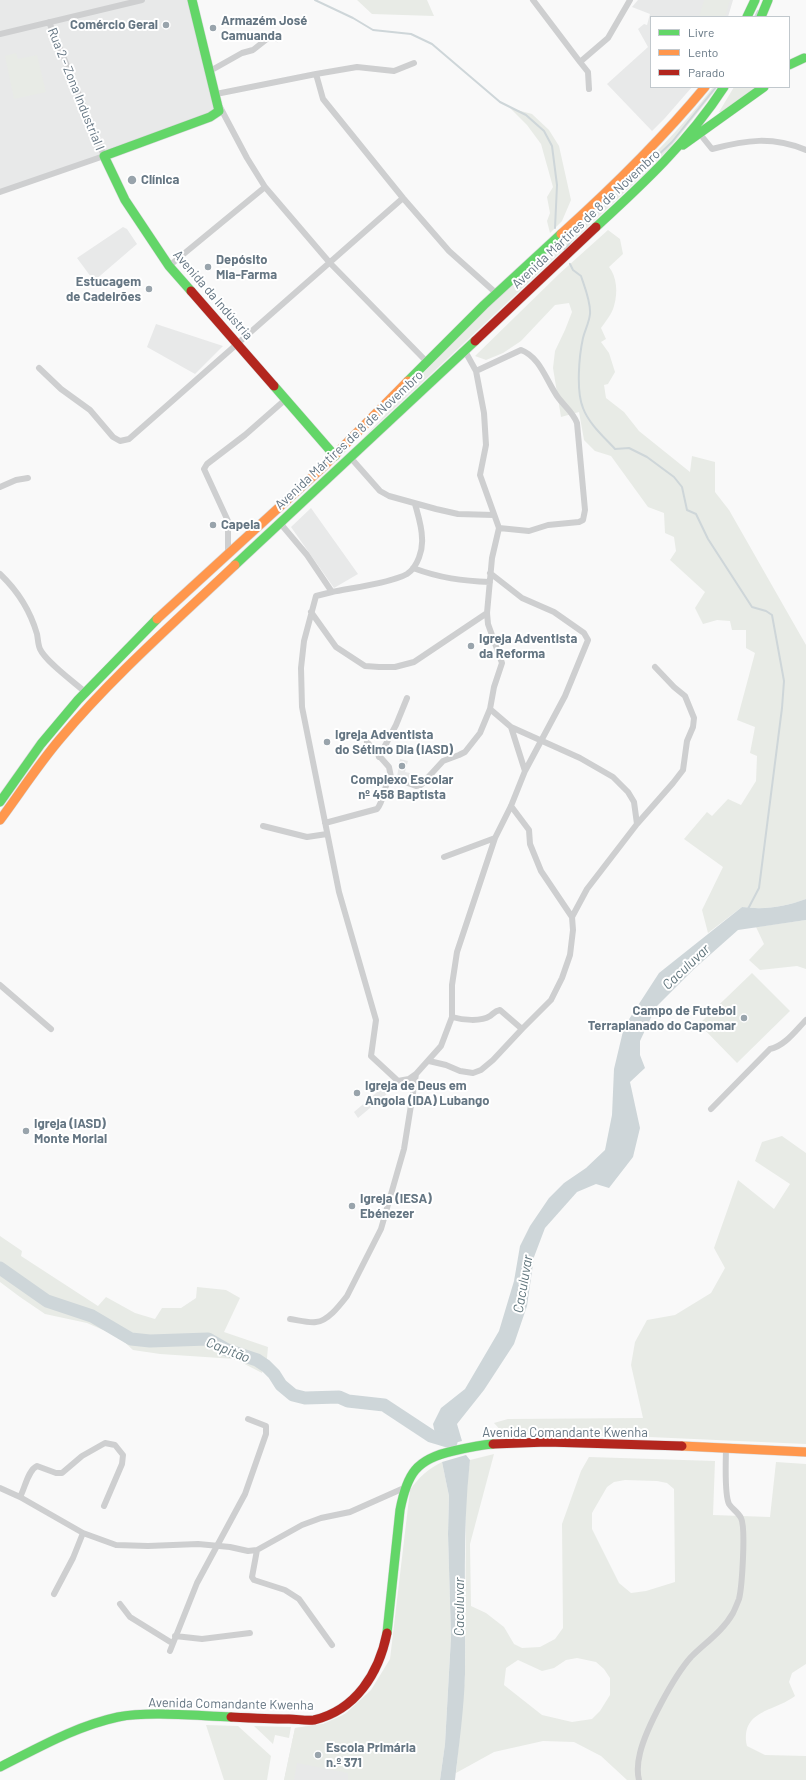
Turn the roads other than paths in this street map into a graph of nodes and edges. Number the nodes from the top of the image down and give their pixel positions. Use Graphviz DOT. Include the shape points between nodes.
graph roads {
  1 [pos="142,0"];
  2 [pos="192,0"];
  3 [pos="533,0"];
  4 [pos="630,0"];
  5 [pos="755,0"];
  6 [pos="768,0"];
  7 [pos="747,16"];
  8 [pos="761,16"];
  9 [pos="49,22"];
  10 [pos="0,34"];
  11 [pos="277,38"];
  12 [pos="805,57"];
  13 [pos="580,62"];
  14 [pos="414,63"];
  15 [pos="790,64"];
  16 [pos="790,68"];
  17 [pos="210,71"];
  18 [pos="316,74"];
  19 [pos="704,88"];
  20 [pos="723,88"];
  21 [pos="763,88"];
  22 [pos="589,89"];
  23 [pos="216,94"];
  24 [pos="219,106"];
  25 [pos="700,134"];
  26 [pos="806,150"];
  27 [pos="676,151"];
  28 [pos="104,156"];
  29 [pos="265,187"];
  30 [pos="0,192"];
  31 [pos="403,198"];
  32 [pos="330,263"];
  33 [pos="169,266"];
  34 [pos="496,293"];
  35 [pos="238,343"];
  36 [pos="465,351"];
  37 [pos="427,362"];
  38 [pos="39,368"];
  39 [pos="476,371"];
  40 [pos="286,399"];
  41 [pos="335,456"];
  42 [pos="350,457"];
  43 [pos="28,478"];
  44 [pos="0,487"];
  45 [pos="415,504"];
  46 [pos="494,515"];
  47 [pos="280,523"];
  48 [pos="499,528"];
  49 [pos="228,556"];
  50 [pos="414,568"];
  51 [pos="490,573"];
  52 [pos="0,574"];
  53 [pos="490,582"];
  54 [pos="332,592"];
  55 [pos="311,612"];
  56 [pos="487,613"];
  57 [pos="655,667"];
  58 [pos="85,692"];
  59 [pos="407,698"];
  60 [pos="490,709"];
  61 [pos="510,727"];
  62 [pos="543,741"];
  63 [pos="366,742"];
  64 [pos="379,757"];
  65 [pos="526,771"];
  66 [pos="391,777"];
  67 [pos="0,802"];
  68 [pos="511,806"];
  69 [pos="0,820"];
  70 [pos="325,823"];
  71 [pos="637,824"];
  72 [pos="263,826"];
  73 [pos="327,834"];
  74 [pos="495,838"];
  75 [pos="444,857"];
  76 [pos="572,917"];
  77 [pos="0,985"];
  78 [pos="452,1017"];
  79 [pos="806,1020"];
  80 [pos="522,1029"];
  81 [pos="51,1030"];
  82 [pos="429,1061"];
  83 [pos="416,1074"];
  84 [pos="711,1109"];
  85 [pos="290,1319"];
  86 [pos="248,1419"];
  87 [pos="726,1447"];
  88 [pos="806,1452"];
  89 [pos="0,1488"];
  90 [pos="404,1488"];
  91 [pos="20,1497"];
  92 [pos="104,1506"];
  93 [pos="83,1533"];
  94 [pos="217,1546"];
  95 [pos="257,1550"];
  96 [pos="54,1594"];
  97 [pos="120,1604"];
  98 [pos="250,1633"];
  99 [pos="175,1636"];
  100 [pos="172,1644"];
  101 [pos="332,1645"];
  102 [pos="170,1651"];
  103 [pos="0,1767"];
  104 [pos="639,1780"];
  1 -- 9 [label="street"];
  2 -- 17 [label="main road"];
  3 -- 13 [label="street"];
  4 -- 13 [label="street" via="608,38"];
  5 -- 7 [label="main road"];
  6 -- 8 [label="main road"];
  9 -- 10 [label="street"];
  9 -- 28 [label="street, Rua 2 - Zona Industrial I"];
  11 -- 17 [label="street" via="272,35 253,50 242,53"];
  12 -- 15 [label="main road"];
  12 -- 16 [label="main road"];
  13 -- 22 [label="street" via="588,72"];
  14 -- 18 [label="street" via="394,71 358,67"];
  17 -- 23 [label="main road"];
  18 -- 23 [label="street"];
  18 -- 31 [label="street" via="323,99"];
  19 -- 34 [label="main road, Avenida Mártires de 8 de Novembro" via="658,142"];
  20 -- 27 [label="main road, Avenida Mártires de 8 de Novembro"];
  21 -- 25 [label="main road"];
  23 -- 24 [label="main road"];
  24 -- 28 [label="main road" via="216,114 210,117"];
  24 -- 29 [label="street"];
  25 -- 26 [label="street" via="712,149 759,139 782,142"];
  25 -- 27 [label="main road"];
  27 -- 36 [label="main road, Avenida Mártires de 8 de Novembro"];
  28 -- 30 [label="street"];
  28 -- 33 [label="main road, Avenida da Indústria" via="125,200"];
  29 -- 32 [label="street"];
  29 -- 33 [label="street"];
  31 -- 32 [label="street"];
  31 -- 34 [label="street" via="449,251"];
  32 -- 35 [label="street"];
  32 -- 37 [label="street"];
  33 -- 35 [label="main road, Avenida da Indústria"];
  34 -- 37 [label="main road, Avenida Mártires de 8 de Novembro"];
  35 -- 38 [label="street" via="129,439 120,441 112,436 90,410 61,389"];
  35 -- 40 [label="main road, Avenida da Indústria"];
  36 -- 39 [label="street"];
  36 -- 42 [label="main road, Avenida Mártires de 8 de Novembro"];
  37 -- 41 [label="main road, Avenida Mártires de 8 de Novembro"];
  39 -- 46 [label="street" via="484,413 486,445 480,475"];
  39 -- 48 [label="street" via="521,350 528,353 537,362 557,396 575,416 577,423 585,510 583,520 548,525 529,531"];
  40 -- 41 [label="main road, Avenida da Indústria"];
  40 -- 49 [label="street" via="204,469 228,521"];
  41 -- 49 [label="main road, Avenida Mártires de 8 de Novembro"];
  42 -- 45 [label="street" via="380,491"];
  42 -- 47 [label="main road, Avenida Mártires de 8 de Novembro"];
  43 -- 44 [label="street"];
  45 -- 46 [label="street" via="458,514"];
  45 -- 50 [label="street" via="422,538 419,558"];
  46 -- 48 [label="street"];
  47 -- 54 [label="street" via="307,555"];
  47 -- 69 [label="main road, Avenida Mártires de 8 de Novembro" via="131,663 84,712 42,762"];
  48 -- 51 [label="street"];
  49 -- 58 [label="main road, Avenida Mártires de 8 de Novembro"];
  50 -- 53 [label="street" via="435,576"];
  50 -- 54 [label="street" via="407,574"];
  51 -- 53 [label="street"];
  51 -- 62 [label="street" via="522,598 554,612 587,636 581,660 566,696"];
  52 -- 58 [label="street" via="27,606 40,650"];
  53 -- 56 [label="street"];
  54 -- 55 [label="street" via="316,596"];
  55 -- 56 [label="street" via="336,647 365,666 379,667 395,667 414,662"];
  55 -- 70 [label="street" via="301,668 302,707"];
  56 -- 60 [label="street" via="488,624 502,663"];
  57 -- 71 [label="street" via="685,696 694,718 687,741 683,770"];
  58 -- 67 [label="main road, Avenida Mártires de 8 de Novembro" via="45,738"];
  59 -- 64 [label="street"];
  60 -- 61 [label="street"];
  60 -- 66 [label="street" via="480,733 465,752 443,761 421,785 416,786"];
  61 -- 62 [label="street"];
  61 -- 65 [label="street"];
  62 -- 65 [label="street"];
  62 -- 71 [label="street" via="613,777 634,802"];
  63 -- 64 [label="street"];
  64 -- 66 [label="street" via="390,767"];
  65 -- 68 [label="street"];
  66 -- 70 [label="street" via="377,809"];
  68 -- 74 [label="street"];
  68 -- 76 [label="street" via="528,830 530,844 541,871"];
  70 -- 73 [label="street"];
  71 -- 76 [label="street" via="587,889"];
  72 -- 73 [label="street" via="307,837"];
  73 -- 83 [label="street" via="339,892 376,1020 371,1056 398,1081 409,1079"];
  74 -- 75 [label="street"];
  74 -- 78 [label="street" via="457,952 452,985"];
  76 -- 80 [label="street" via="570,955 562,978 551,1000"];
  77 -- 81 [label="street"];
  78 -- 80 [label="street" via="463,1021 471,1020 489,1016 500,1010"];
  78 -- 82 [label="street" via="441,1046"];
  79 -- 84 [label="street" via="776,1048 770,1049"];
  80 -- 82 [label="street" via="493,1060 473,1073"];
  82 -- 83 [label="street"];
  83 -- 85 [label="street" via="404,1149 381,1229 347,1296 333,1312 321,1320 313,1322"];
  86 -- 94 [label="street" via="266,1426 267,1430 245,1494"];
  87 -- 88 [label="main road, Avenida Comandante Kwenha"];
  87 -- 90 [label="main road, Avenida Comandante Kwenha" via="518,1444 466,1447 423,1462"];
  87 -- 104 [label="street" via="729,1505 741,1519 742,1530 741,1583 738,1599 733,1614 690,1658 675,1679 639,1754"];
  89 -- 91 [label="street"];
  90 -- 95 [label="street" via="350,1512 302,1525"];
  90 -- 103 [label="main road, Avenida Comandante Kwenha" via="386,1645 380,1663 366,1685 343,1707 313,1720 152,1715 119,1718 57,1738"];
  91 -- 92 [label="street" via="34,1467 38,1466 56,1473 62,1472 82,1456 105,1443 110,1443 123,1455 122,1464"];
  91 -- 93 [label="street"];
  93 -- 94 [label="street" via="116,1545"];
  93 -- 96 [label="street" via="74,1558"];
  94 -- 95 [label="street"];
  94 -- 99 [label="street" via="197,1582"];
  95 -- 101 [label="street" via="252,1577 254,1580 285,1590 299,1599"];
  97 -- 100 [label="street" via="130,1617"];
  98 -- 99 [label="street" via="202,1639"];
  99 -- 100 [label="street"];
  100 -- 102 [label="street"];
}
